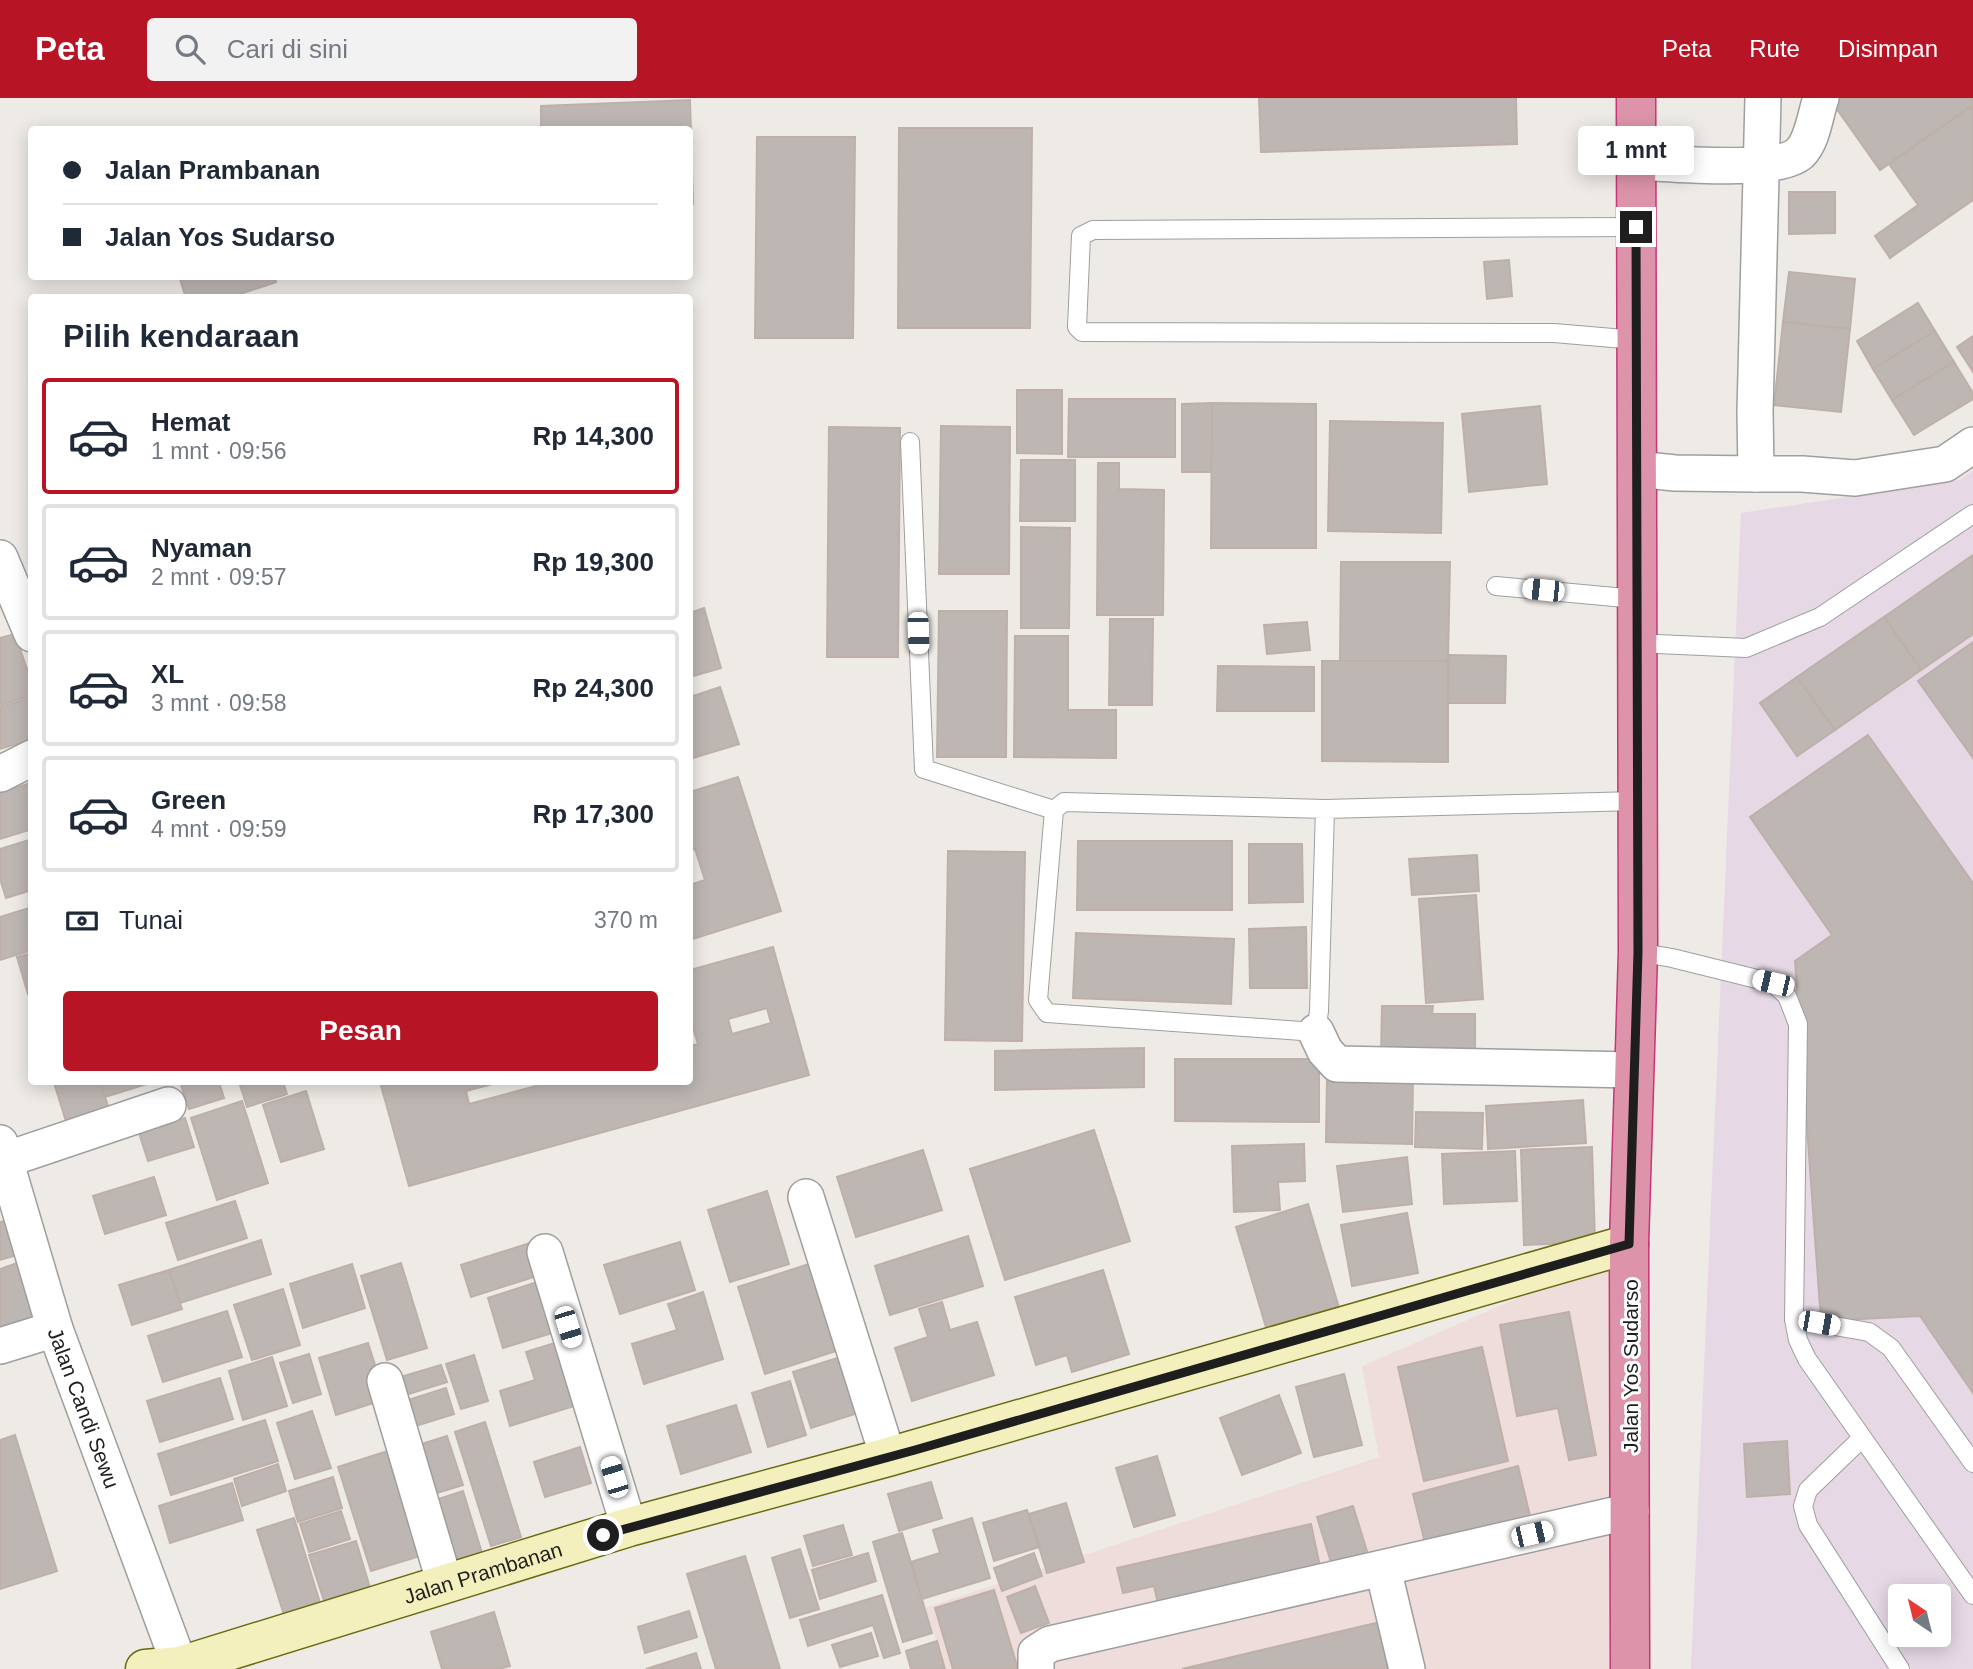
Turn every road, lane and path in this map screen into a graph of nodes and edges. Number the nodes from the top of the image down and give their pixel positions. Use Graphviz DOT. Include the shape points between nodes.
graph roads {
  1 [pos="1636,98"];
  2 [pos="1763,98"];
  3 [pos="1821,98"];
  4 [pos="1636,162"];
  5 [pos="1762,165"];
  6 [pos="1636,227"];
  7 [pos="1636,340"];
  8 [pos="910,442"];
  9 [pos="1973,445"];
  10 [pos="1636,469"];
  11 [pos="1756,474"];
  12 [pos="1973,514"];
  13 [pos="0,558"];
  14 [pos="1496,586"];
  15 [pos="1636,598"];
  16 [pos="28,624"];
  17 [pos="1635,643"];
  18 [pos="28,760"];
  19 [pos="0,774"];
  20 [pos="1636,801"];
  21 [pos="1325,809"];
  22 [pos="1054,810"];
  23 [pos="1638,952"];
  24 [pos="1316,1032"];
  25 [pos="1633,1070"];
  26 [pos="168,1105"];
  27 [pos="3,1152"];
  28 [pos="806,1197"];
  29 [pos="1629,1244"];
  30 [pos="545,1252"];
  31 [pos="1794,1319"];
  32 [pos="55,1329"];
  33 [pos="0,1346"];
  34 [pos="385,1381"];
  35 [pos="1862,1438"];
  36 [pos="888,1457"];
  37 [pos="1973,1463"];
  38 [pos="1631,1511"];
  39 [pos="629,1527"];
  40 [pos="1383,1569"];
  41 [pos="445,1584"];
  42 [pos="1973,1595"];
  43 [pos="169,1668"];
  44 [pos="1037,1669"];
  45 [pos="1407,1669"];
  46 [pos="1630,1669"];
  47 [pos="1900,1669"];
  1 -- 4 [label="highway, Jalan Yos Sudarso"];
  2 -- 5 [label="street"];
  3 -- 5 [label="street" via="1800,152 1786,161"];
  4 -- 5 [label="street"];
  4 -- 6 [label="highway, Jalan Yos Sudarso"];
  5 -- 11 [label="street"];
  6 -- 7 [label="highway, Jalan Yos Sudarso"];
  6 -- 7 [label="lane" via="1093,230 1081,236 1077,327 1082,332 1554,333"];
  7 -- 10 [label="highway, Jalan Yos Sudarso"];
  8 -- 22 [label="lane" via="924,769"];
  9 -- 11 [label="street" via="1945,464 1854,478"];
  10 -- 11 [label="street"];
  10 -- 15 [label="highway, Jalan Yos Sudarso"];
  12 -- 17 [label="lane" via="1820,617 1746,648"];
  13 -- 16 [label="street"];
  14 -- 15 [label="lane"];
  15 -- 17 [label="highway, Jalan Yos Sudarso"];
  17 -- 20 [label="highway, Jalan Yos Sudarso"];
  18 -- 19 [label="street"];
  20 -- 21 [label="lane"];
  20 -- 23 [label="highway, Jalan Yos Sudarso"];
  21 -- 22 [label="lane" via="1064,802"];
  21 -- 24 [label="lane"];
  22 -- 24 [label="lane" via="1038,1000 1047,1013"];
  23 -- 25 [label="highway, Jalan Yos Sudarso"];
  23 -- 31 [label="lane" via="1773,983 1787,996 1798,1024"];
  24 -- 25 [label="street" via="1337,1064"];
  25 -- 29 [label="highway, Jalan Yos Sudarso"];
  26 -- 27 [label="street"];
  27 -- 32 [label="street, Jalan Candi Sewu"];
  28 -- 36 [label="street"];
  29 -- 36 [label="street, Jalan Prambanan"];
  29 -- 38 [label="highway, Jalan Yos Sudarso"];
  30 -- 39 [label="street"];
  31 -- 35 [label="lane" via="1807,1359"];
  31 -- 37 [label="lane" via="1869,1332 1891,1348"];
  32 -- 33 [label="street"];
  32 -- 43 [label="street, Jalan Candi Sewu"];
  34 -- 41 [label="street"];
  35 -- 42 [label="lane"];
  35 -- 47 [label="lane" via="1808,1490 1803,1506 1808,1525"];
  36 -- 39 [label="street, Jalan Prambanan"];
  38 -- 40 [label="street"];
  38 -- 46 [label="highway, Jalan Yos Sudarso"];
  39 -- 41 [label="street, Jalan Prambanan"];
  40 -- 44 [label="street" via="1050,1644 1036,1653"];
  40 -- 45 [label="street"];
  41 -- 43 [label="street, Jalan Prambanan"];
}
